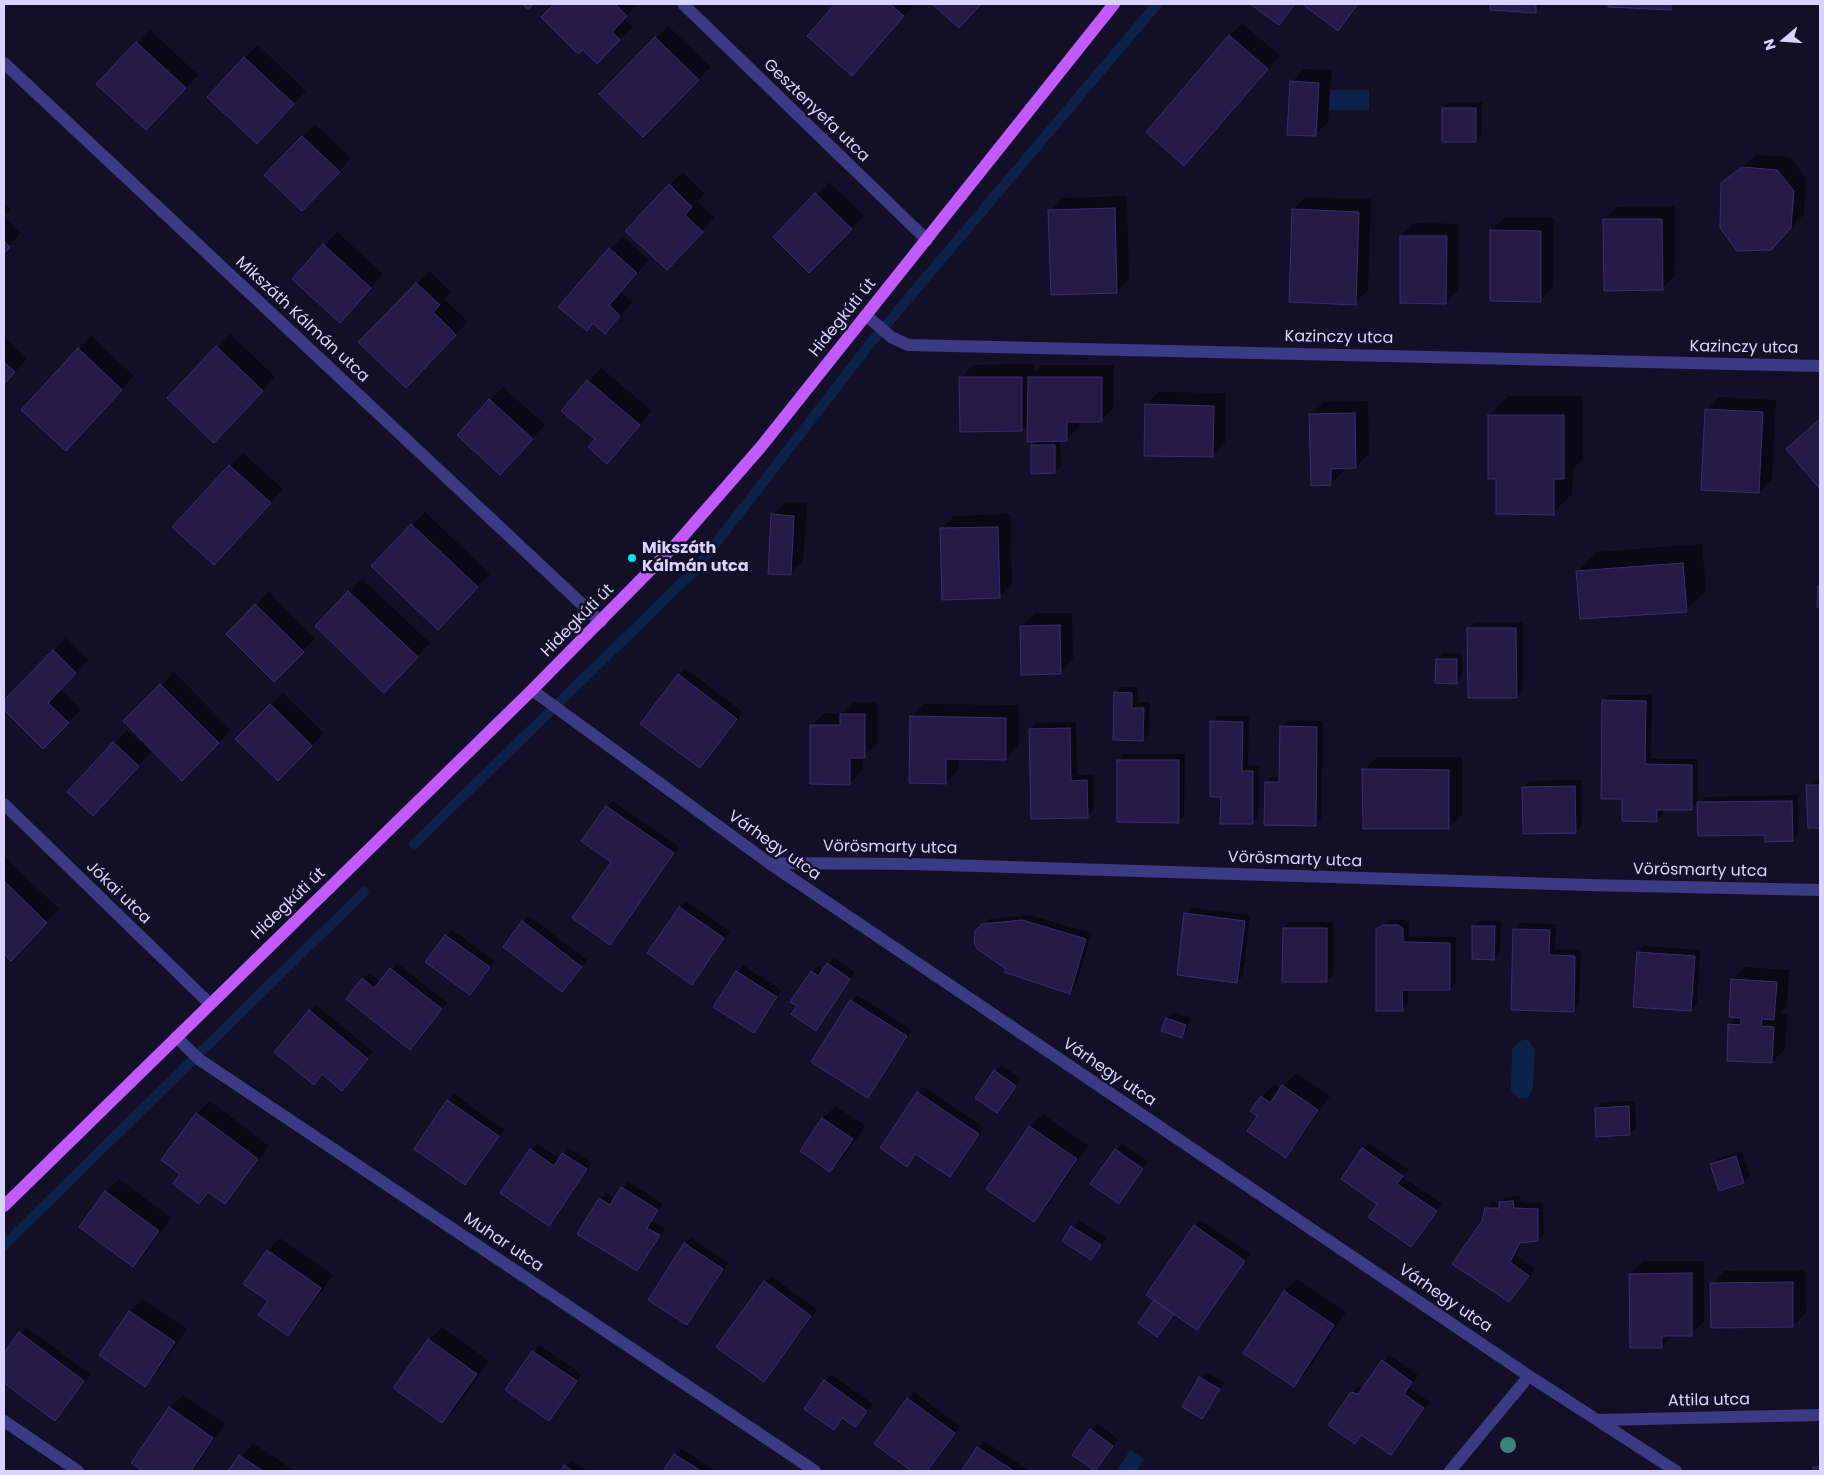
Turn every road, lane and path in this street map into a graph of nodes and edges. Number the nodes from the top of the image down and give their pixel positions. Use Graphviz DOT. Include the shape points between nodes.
graph roads {
  1 [pos="683,4"];
  2 [pos="1114,4"];
  3 [pos="4,63"];
  4 [pos="927,240"];
  5 [pos="871,319"];
  6 [pos="1820,366"];
  7 [pos="601,622"];
  8 [pos="532,690"];
  9 [pos="4,804"];
  10 [pos="769,863"];
  11 [pos="1820,890"];
  12 [pos="210,1004"];
  13 [pos="176,1037"];
  14 [pos="4,1206"];
  15 [pos="1529,1376"];
  16 [pos="1820,1415"];
  17 [pos="1599,1420"];
  18 [pos="4,1421"];
  19 [pos="78,1471"];
  20 [pos="815,1471"];
  21 [pos="1450,1471"];
  22 [pos="1676,1471"];
  1 -- 4 [label="street, Gesztenyefa utca"];
  2 -- 4 [label="main road, Hidegkúti út"];
  3 -- 7 [label="street, Mikszáth Kálmán utca"];
  4 -- 5 [label="main road, Hidegkúti út"];
  5 -- 6 [label="street, Kazinczy utca" via="908,345"];
  5 -- 7 [label="main road, Hidegkúti út" via="677,543"];
  7 -- 8 [label="main road, Hidegkúti út"];
  8 -- 10 [label="street, Várhegy utca"];
  8 -- 12 [label="main road, Hidegkúti út"];
  9 -- 12 [label="street, Jókai utca"];
  10 -- 11 [label="street, Vörösmarty utca" via="913,864"];
  10 -- 15 [label="street, Várhegy utca"];
  12 -- 13 [label="main road, Hidegkúti út"];
  13 -- 14 [label="main road, Hidegkúti út"];
  13 -- 20 [label="street, Muhar utca" via="200,1060"];
  15 -- 17 [label="street, Várhegy utca"];
  15 -- 21 [label="street"];
  16 -- 17 [label="street, Attila utca"];
  17 -- 22 [label="street, Várhegy utca"];
  18 -- 19 [label="street"];
}
